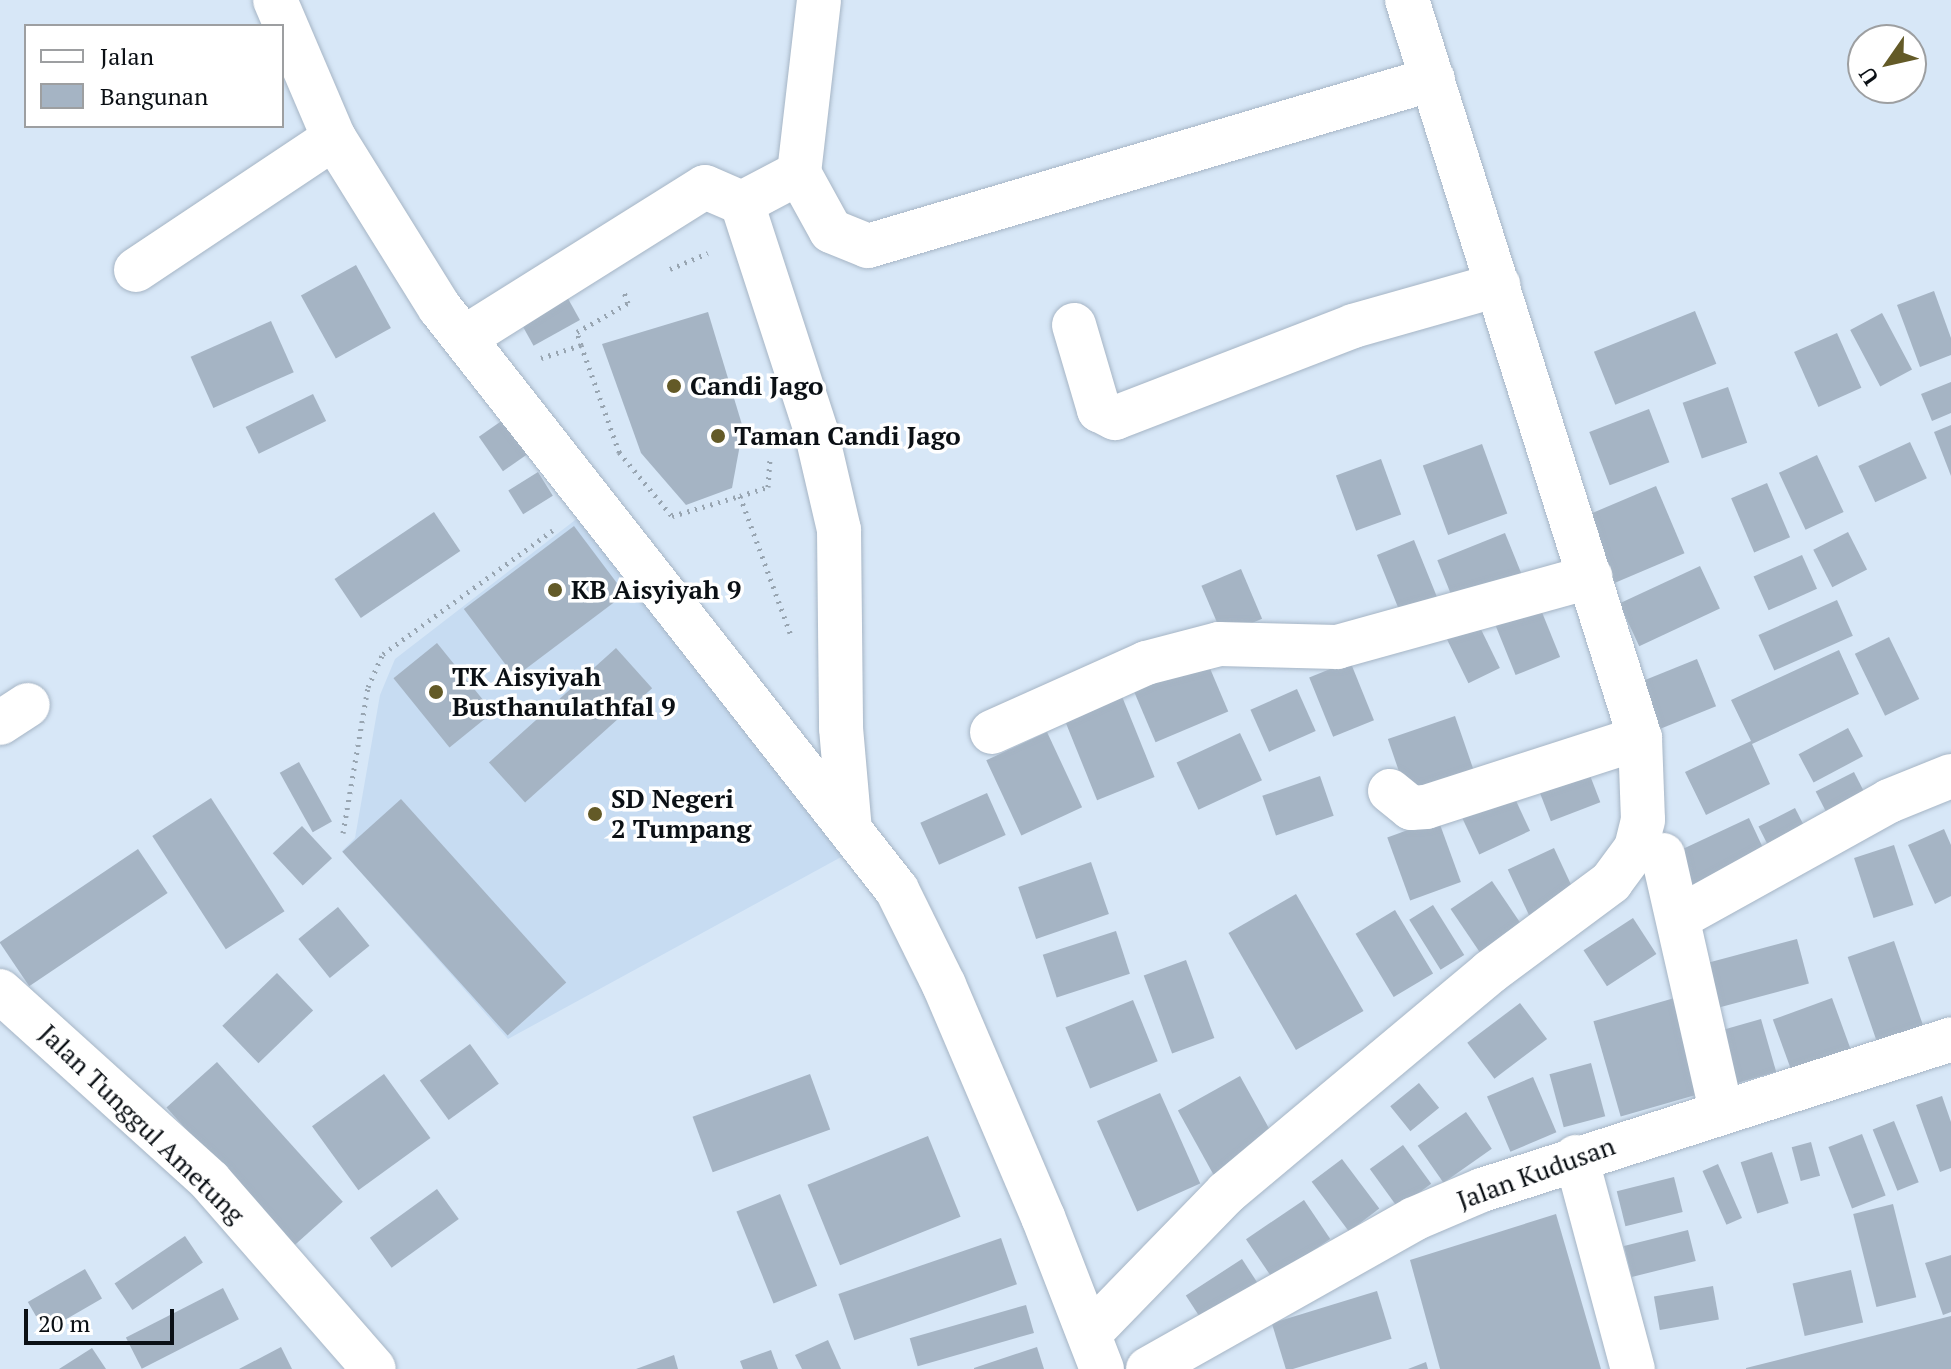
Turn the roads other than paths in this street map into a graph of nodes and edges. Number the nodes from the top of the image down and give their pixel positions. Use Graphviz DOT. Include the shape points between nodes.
graph roads {
  1 [pos="275,0"];
  2 [pos="819,0"];
  3 [pos="1407,0"];
  4 [pos="1433,79"];
  5 [pos="334,138"];
  6 [pos="799,173"];
  7 [pos="742,203"];
  8 [pos="136,270"];
  9 [pos="1498,285"];
  10 [pos="1074,325"];
  11 [pos="464,338"];
  12 [pos="1590,577"];
  13 [pos="992,732"];
  14 [pos="1640,738"];
  15 [pos="1951,776"];
  16 [pos="1390,791"];
  17 [pos="850,830"];
  18 [pos="1663,855"];
  19 [pos="1680,917"];
  20 [pos="0,991"];
  21 [pos="1951,1039"];
  22 [pos="1721,1111"];
  23 [pos="1576,1157"];
  24 [pos="1095,1352"];
  25 [pos="374,1369"];
  26 [pos="1148,1369"];
  27 [pos="1633,1369"];
  1 -- 5 [label="street"];
  2 -- 6 [label="street"];
  3 -- 4 [label="street"];
  4 -- 6 [label="street" via="868,246 831,231"];
  4 -- 9 [label="street"];
  5 -- 8 [label="street"];
  5 -- 11 [label="street"];
  6 -- 7 [label="street"];
  7 -- 11 [label="street" via="705,187"];
  7 -- 17 [label="street" via="816,431 839,530 841,728"];
  9 -- 10 [label="street" via="1353,326 1115,418 1099,410"];
  9 -- 12 [label="street"];
  11 -- 17 [label="street"];
  12 -- 13 [label="street" via="1337,647 1219,644 1146,663"];
  12 -- 14 [label="street"];
  14 -- 16 [label="street" via="1426,807 1411,808"];
  14 -- 24 [label="street" via="1643,820 1636,848 1611,882 1490,972 1226,1193"];
  15 -- 19 [label="street" via="1889,801"];
  17 -- 24 [label="street" via="897,890 944,985"];
  18 -- 19 [label="street"];
  19 -- 22 [label="street"];
  20 -- 25 [label="street, Jalan Tunggul Ametung" via="210,1181"];
  21 -- 22 [label="street, Jalan Kudusan"];
  22 -- 23 [label="street, Jalan Kudusan"];
  23 -- 26 [label="street, Jalan Kudusan" via="1414,1219"];
  23 -- 27 [label="street"];
}
